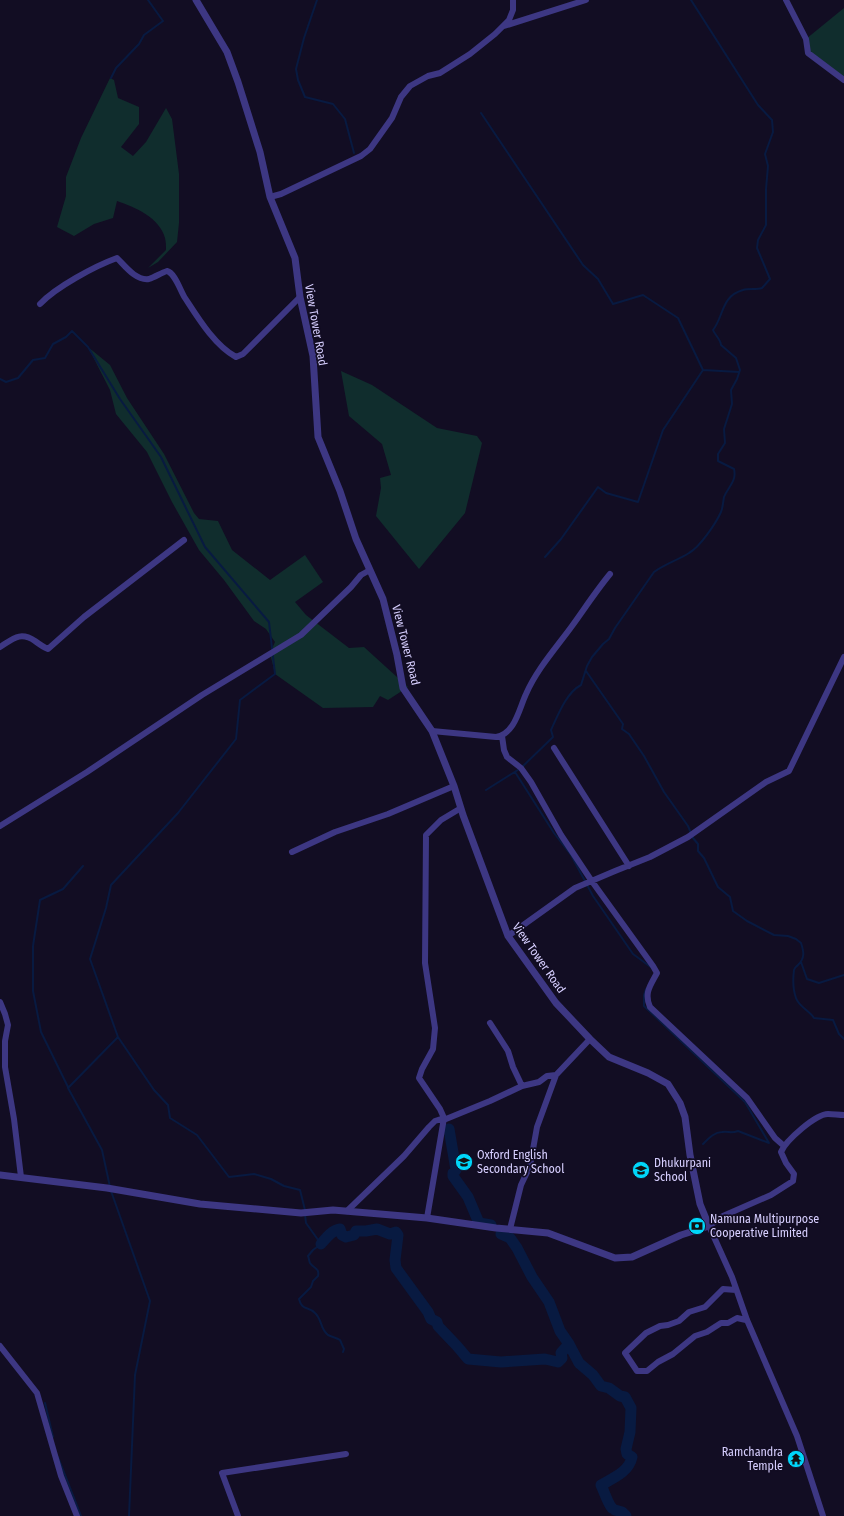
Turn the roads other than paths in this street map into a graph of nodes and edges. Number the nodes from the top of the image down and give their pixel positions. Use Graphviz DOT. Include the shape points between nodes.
graph roads {
  1 [pos="196,0"];
  2 [pos="512,0"];
  3 [pos="586,0"];
  4 [pos="786,0"];
  5 [pos="502,26"];
  6 [pos="844,80"];
  7 [pos="270,197"];
  8 [pos="300,297"];
  9 [pos="40,304"];
  10 [pos="184,540"];
  11 [pos="370,570"];
  12 [pos="610,574"];
  13 [pos="0,646"];
  14 [pos="844,656"];
  15 [pos="432,732"];
  16 [pos="502,736"];
  17 [pos="554,748"];
  18 [pos="454,786"];
  19 [pos="461,808"];
  20 [pos="0,826"];
  21 [pos="292,852"];
  22 [pos="629,866"];
  23 [pos="591,880"];
  24 [pos="508,936"];
  25 [pos="0,1002"];
  26 [pos="490,1023"];
  27 [pos="590,1039"];
  28 [pos="556,1075"];
  29 [pos="522,1086"];
  30 [pos="844,1115"];
  31 [pos="444,1118"];
  32 [pos="784,1146"];
  33 [pos="0,1175"];
  34 [pos="21,1177"];
  35 [pos="347,1211"];
  36 [pos="427,1218"];
  37 [pos="710,1226"];
  38 [pos="510,1229"];
  39 [pos="736,1290"];
  40 [pos="746,1320"];
  41 [pos="0,1346"];
  42 [pos="346,1454"];
  43 [pos="77,1516"];
  44 [pos="238,1516"];
  45 [pos="823,1516"];
  1 -- 7 [label="street, View Tower Road" via="227,52 260,152"];
  2 -- 5 [label="street" via="513,10 509,20"];
  3 -- 5 [label="street"];
  4 -- 6 [label="street" via="806,39 808,52"];
  5 -- 7 [label="street" via="470,54 440,74 428,76 410,86 392,118 370,149 361,156"];
  7 -- 8 [label="street, View Tower Road" via="295,258"];
  8 -- 9 [label="street" via="236,357 215,341 184,298 171,272 167,271 148,279 141,278 130,272 117,258 76,278"];
  8 -- 11 [label="street, View Tower Road" via="313,356 318,438"];
  10 -- 13 [label="street" via="84,617 48,649 22,635"];
  11 -- 15 [label="street, View Tower Road" via="383,599 403,688"];
  11 -- 20 [label="street" via="361,575 301,635 202,694 87,772"];
  12 -- 16 [label="street" via="545,662 526,694 516,719"];
  14 -- 22 [label="street" via="789,771 766,782 688,837"];
  15 -- 16 [label="street"];
  15 -- 18 [label="street, View Tower Road"];
  16 -- 23 [label="street" via="507,757 521,768 531,782 561,835"];
  17 -- 22 [label="street"];
  18 -- 19 [label="street, View Tower Road"];
  18 -- 21 [label="street" via="388,814 335,832"];
  19 -- 24 [label="street, View Tower Road"];
  19 -- 31 [label="street" via="441,820 426,835 425,963 435,1028 433,1049 419,1078"];
  22 -- 23 [label="street"];
  23 -- 24 [label="street" via="575,888"];
  23 -- 32 [label="street" via="653,966 656,973 646,999 650,1007 747,1098 775,1138"];
  24 -- 27 [label="street, View Tower Road" via="556,1003"];
  25 -- 34 [label="street" via="8,1025 5,1067"];
  26 -- 29 [label="street" via="508,1051"];
  27 -- 28 [label="street"];
  27 -- 37 [label="street, View Tower Road" via="609,1057 668,1084 680,1102 685,1117 700,1204"];
  28 -- 29 [label="street"];
  28 -- 38 [label="street" via="537,1127 530,1166 521,1185"];
  29 -- 31 [label="street"];
  30 -- 32 [label="street" via="820,1116"];
  31 -- 35 [label="street" via="435,1121 404,1156"];
  31 -- 36 [label="street"];
  32 -- 37 [label="street" via="782,1152 794,1174 793,1181 771,1195 723,1216"];
  33 -- 34 [label="street"];
  34 -- 35 [label="street" via="200,1204 305,1213"];
  35 -- 36 [label="street"];
  36 -- 38 [label="street"];
  37 -- 38 [label="street" via="681,1235 632,1257 615,1258 548,1233"];
  37 -- 39 [label="street"];
  39 -- 40 [label="street"];
  39 -- 40 [label="street" via="723,1289 705,1306 690,1312 679,1321 646,1333 625,1353 637,1371 647,1371 694,1336 737,1318"];
  40 -- 45 [label="street" via="797,1436"];
  41 -- 43 [label="street" via="37,1393 61,1476"];
  42 -- 44 [label="street" via="222,1473"];
}
